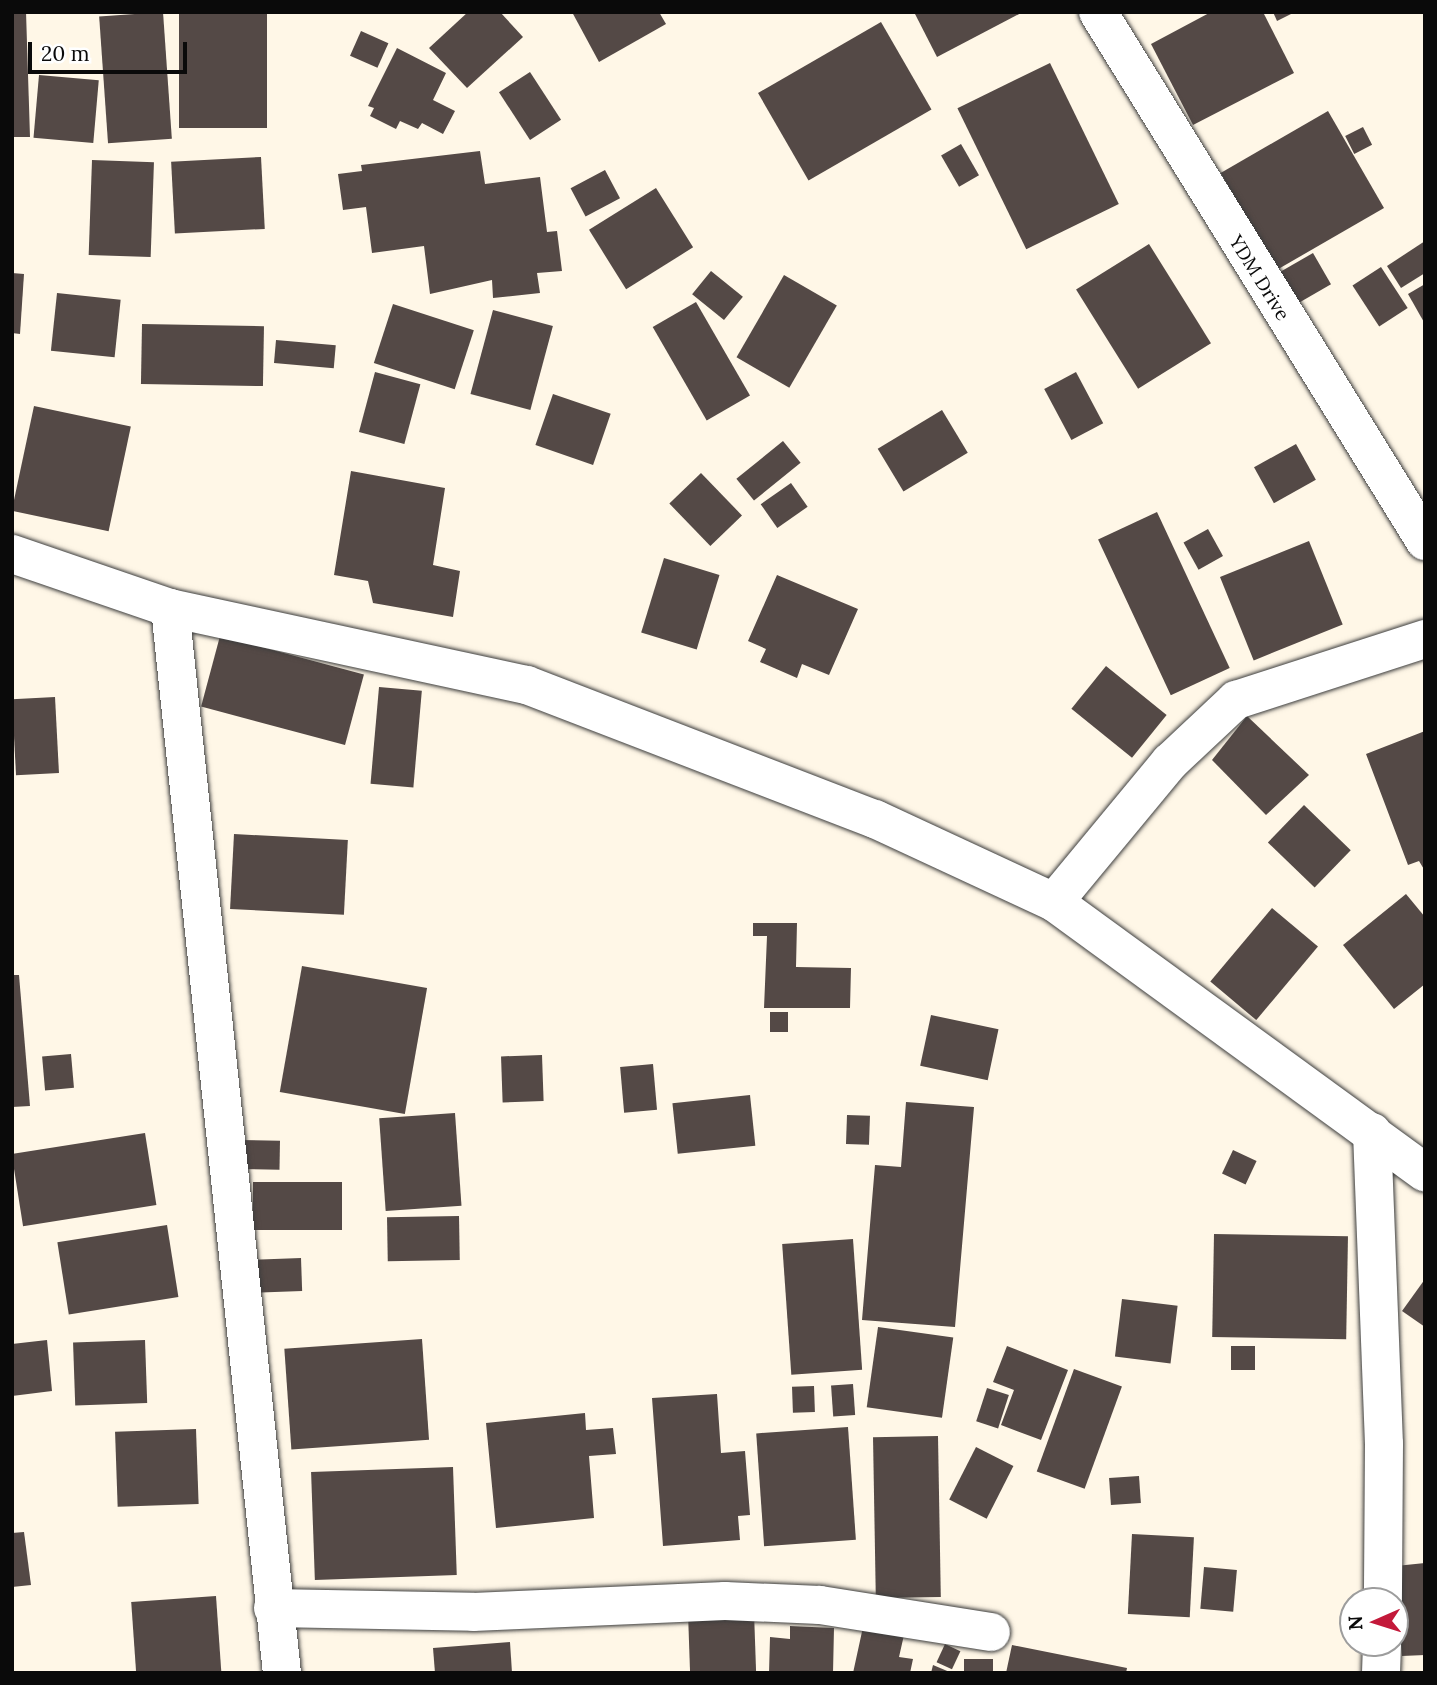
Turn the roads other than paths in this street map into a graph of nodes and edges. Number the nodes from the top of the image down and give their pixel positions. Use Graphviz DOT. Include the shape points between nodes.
graph roads {
  1 [pos="1098,12"];
  2 [pos="1425,541"];
  3 [pos="12,555"];
  4 [pos="170,608"];
  5 [pos="1425,639"];
  6 [pos="1054,902"];
  7 [pos="1372,1132"];
  8 [pos="1425,1173"];
  9 [pos="1383,1587"];
  10 [pos="273,1608"];
  11 [pos="991,1632"];
  12 [pos="282,1673"];
  1 -- 2 [label="street, YDM Drive"];
  3 -- 4 [label="street"];
  4 -- 6 [label="street" via="527,685 875,819"];
  4 -- 10 [label="street"];
  5 -- 6 [label="street" via="1236,700 1170,762"];
  6 -- 7 [label="street"];
  7 -- 8 [label="street"];
  7 -- 9 [label="street" via="1384,1444"];
  10 -- 11 [label="street" via="473,1612 725,1601 820,1605"];
  10 -- 12 [label="street"];
}
